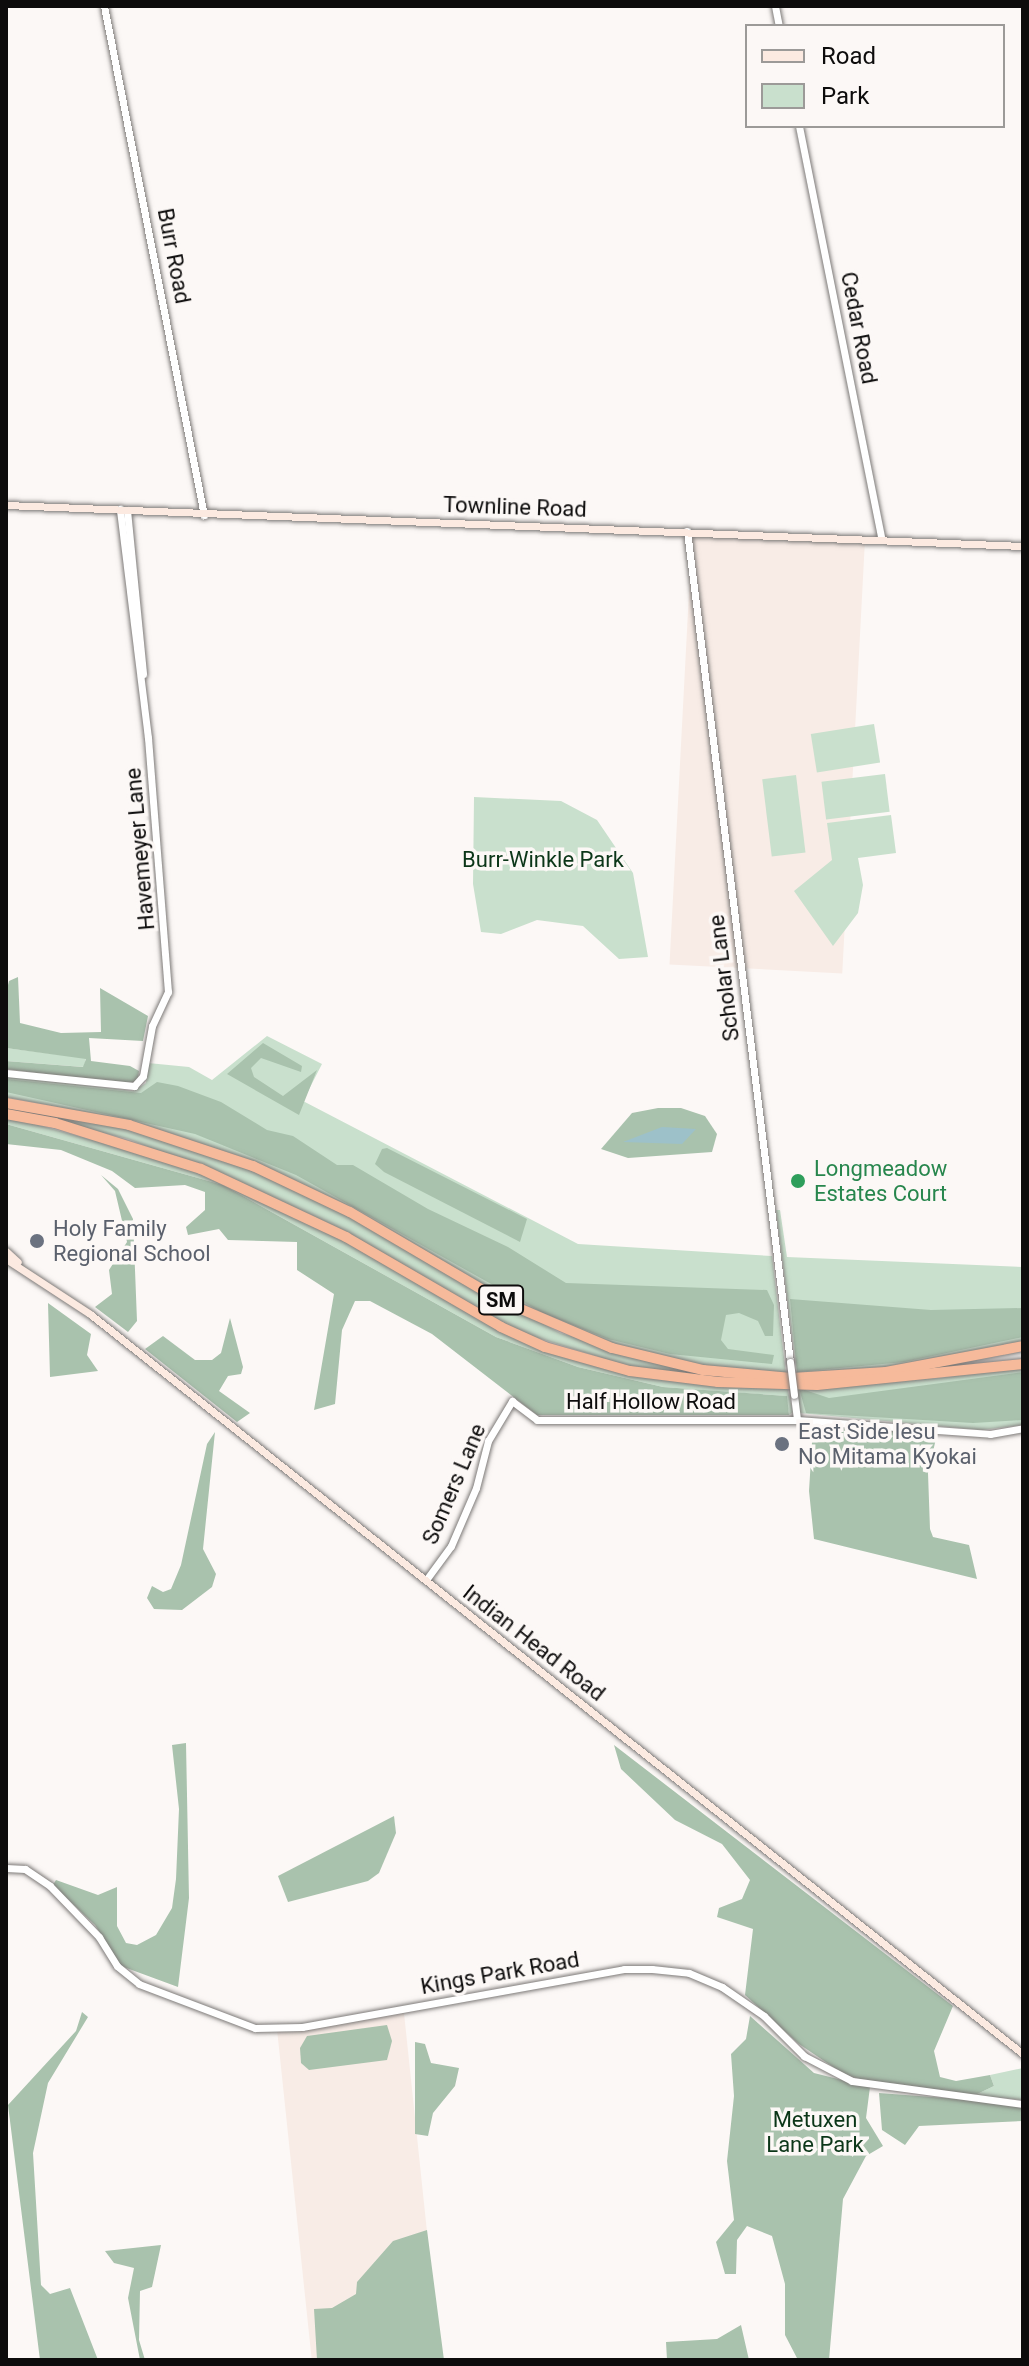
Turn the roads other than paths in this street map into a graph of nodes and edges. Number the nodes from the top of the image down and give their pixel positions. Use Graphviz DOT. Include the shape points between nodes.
graph roads {
  1 [pos="104,6"];
  2 [pos="799,128"];
  3 [pos="6,505"];
  4 [pos="123,510"];
  5 [pos="204,515"];
  6 [pos="687,531"];
  7 [pos="881,538"];
  8 [pos="1023,546"];
  9 [pos="6,1073"];
  10 [pos="6,1103"];
  11 [pos="6,1114"];
  12 [pos="6,1251"];
  13 [pos="6,1259"];
  14 [pos="19,1264"];
  15 [pos="1023,1346"];
  16 [pos="1023,1364"];
  17 [pos="512,1401"];
  18 [pos="797,1420"];
  19 [pos="1023,1428"];
  20 [pos="426,1580"];
  21 [pos="6,1868"];
  22 [pos="1023,2054"];
  23 [pos="1023,2104"];
  1 -- 5 [label="street, Burr Road"];
  2 -- 7 [label="street, Cedar Road"];
  3 -- 4 [label="main road, Townline Road"];
  4 -- 5 [label="main road, Townline Road"];
  4 -- 9 [label="street, Havemeyer Lane" via="169,981 143,1076 134,1086"];
  5 -- 6 [label="main road, Townline Road"];
  6 -- 7 [label="main road, Townline Road"];
  6 -- 18 [label="street, Scholar Lane, bridge"];
  7 -- 8 [label="main road, Townline Road"];
  10 -- 15 [label="highway, SM" via="129,1125 253,1166 350,1212 564,1331 703,1370 792,1378 936,1365"];
  11 -- 16 [label="highway, SM" via="55,1123 201,1169 346,1237 501,1327 545,1347 630,1371 718,1382 817,1385"];
  12 -- 14 [label="main road, Indian Head Road"];
  13 -- 14 [label="main road, Indian Head Road"];
  14 -- 20 [label="main road, Indian Head Road"];
  17 -- 18 [label="street, Half Hollow Road" via="537,1420"];
  17 -- 20 [label="street, Somers Lane" via="488,1441 476,1488 451,1546"];
  18 -- 19 [label="street, Half Hollow Road" via="990,1434"];
  20 -- 22 [label="main road, Indian Head Road"];
  21 -- 23 [label="street, Kings Park Road" via="25,1869 50,1886 99,1937 117,1966 139,1984 255,2028 302,2027 624,1969 652,1969 689,1973 722,1987 764,2016 804,2056 852,2081"];
}
